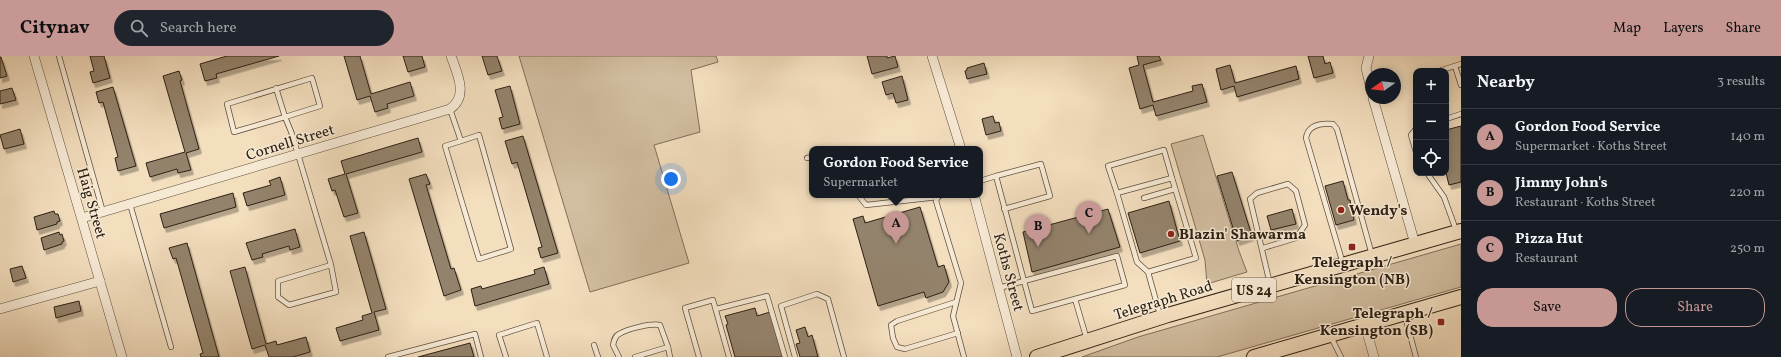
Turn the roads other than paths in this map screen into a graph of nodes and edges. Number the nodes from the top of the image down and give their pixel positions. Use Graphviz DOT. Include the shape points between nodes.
graph roads {
  1 [pos="34,56"];
  2 [pos="59,56"];
  3 [pos="452,56"];
  4 [pos="932,56"];
  5 [pos="1369,56"];
  6 [pos="1461,64"];
  7 [pos="1455,66"];
  8 [pos="1366,68"];
  9 [pos="1449,68"];
  10 [pos="1461,85"];
  11 [pos="276,88"];
  12 [pos="1376,104"];
  13 [pos="450,109"];
  14 [pos="1461,114"];
  15 [pos="285,117"];
  16 [pos="1449,118"];
  17 [pos="1413,133"];
  18 [pos="461,141"];
  19 [pos="1413,142"];
  20 [pos="959,146"];
  21 [pos="298,154"];
  22 [pos="996,176"];
  23 [pos="1429,176"];
  24 [pos="1172,178"];
  25 [pos="983,180"];
  26 [pos="1175,189"];
  27 [pos="1116,194"];
  28 [pos="860,198"];
  29 [pos="923,198"];
  30 [pos="938,198"];
  31 [pos="975,198"];
  32 [pos="1144,198"];
  33 [pos="130,204"];
  34 [pos="1004,209"];
  35 [pos="103,212"];
  36 [pos="82,218"];
  37 [pos="1459,231"];
  38 [pos="1415,244"];
  39 [pos="1263,248"];
  40 [pos="1372,256"];
  41 [pos="331,265"];
  42 [pos="1343,265"];
  43 [pos="1148,272"];
  44 [pos="100,281"];
  45 [pos="1024,281"];
  46 [pos="1271,286"];
  47 [pos="999,288"];
  48 [pos="1461,298"];
  49 [pos="1075,299"];
  50 [pos="956,302"];
  51 [pos="0,309"];
  52 [pos="716,310"];
  53 [pos="1404,314"];
  54 [pos="1161,318"];
  55 [pos="1365,325"];
  56 [pos="1116,332"];
  57 [pos="958,334"];
  58 [pos="1330,335"];
  59 [pos="1087,341"];
  60 [pos="594,345"];
  61 [pos="171,347"];
  62 [pos="668,347"];
  63 [pos="122,357"];
  64 [pos="388,357"];
  65 [pos="481,357"];
  66 [pos="506,357"];
  67 [pos="547,357"];
  68 [pos="598,357"];
  69 [pos="619,357"];
  70 [pos="635,357"];
  71 [pos="670,357"];
  72 [pos="699,357"];
  73 [pos="729,357"];
  74 [pos="785,357"];
  75 [pos="795,357"];
  76 [pos="844,357"];
  77 [pos="964,357"];
  78 [pos="1017,357"];
  79 [pos="1037,357"];
  80 [pos="1069,357"];
  81 [pos="1258,357"];
  82 [pos="1341,357"];
  83 [pos="1374,357"];
  84 [pos="1416,357"];
  1 -- 36 [label="street, Haig Street"];
  2 -- 35 [label="lane"];
  3 -- 13 [label="street" via="461,94 458,102"];
  4 -- 20 [label="street"];
  5 -- 8 [label="street"];
  6 -- 7 [label="lane"];
  7 -- 9 [label="lane"];
  7 -- 10 [label="lane"];
  11 -- 15 [label="lane"];
  11 -- 15 [label="lane" via="312,78 320,106"];
  11 -- 15 [label="lane" via="227,104 234,132"];
  12 -- 38 [label="street"];
  13 -- 18 [label="lane"];
  13 -- 21 [label="street, Cornell Street"];
  14 -- 16 [label="lane"];
  15 -- 21 [label="lane"];
  17 -- 19 [label="lane"];
  18 -- 18 [label="lane" via="445,146 479,259 512,249 479,135"];
  21 -- 33 [label="street, Cornell Street"];
  21 -- 41 [label="lane"];
  22 -- 25 [label="lane"];
  22 -- 34 [label="lane"];
  22 -- 34 [label="lane" via="1041,164 1050,196"];
  23 -- 37 [label="lane" via="1444,197"];
  24 -- 26 [label="lane"];
  24 -- 27 [label="lane"];
  24 -- 27 [label="lane" via="1164,150 1108,166"];
  26 -- 32 [label="lane"];
  26 -- 43 [label="lane" via="1196,258"];
  27 -- 43 [label="lane" via="1137,262"];
  28 -- 29 [label="lane" via="866,205"];
  30 -- 50 [label="lane" via="936,201 961,283"];
  31 -- 47 [label="street, Koths Street"];
  33 -- 35 [label="street, Cornell Street"];
  33 -- 61 [label="lane"];
  34 -- 45 [label="lane"];
  35 -- 36 [label="street, Cornell Street"];
  36 -- 44 [label="street, Haig Street"];
  37 -- 38 [label="main road, Telegraph Road / US 24"];
  38 -- 40 [label="main road, Telegraph Road / US 24"];
  39 -- 39 [label="lane" via="1250,199 1257,193 1288,184 1296,191 1305,225 1296,238"];
  39 -- 46 [label="lane"];
  40 -- 42 [label="main road, Telegraph Road / US 24"];
  40 -- 42 [label="lane" via="1337,129 1333,124 1311,127 1306,138"];
  41 -- 41 [label="lane" via="336,292 289,306 278,297 278,281"];
  42 -- 46 [label="main road, Telegraph Road / US 24"];
  43 -- 54 [label="lane"];
  44 -- 51 [label="street"];
  44 -- 63 [label="street, Haig Street"];
  45 -- 47 [label="lane"];
  45 -- 49 [label="lane" via="1032,311"];
  45 -- 49 [label="lane" via="1117,256 1125,285"];
  46 -- 54 [label="main road, Telegraph Road / US 24"];
  47 -- 78 [label="street, Koths Street"];
  48 -- 53 [label="main road"];
  49 -- 59 [label="lane"];
  50 -- 57 [label="lane" via="953,316"];
  50 -- 57 [label="lane" via="891,325 897,347 905,349"];
  52 -- 72 [label="lane" via="713,300 685,308"];
  52 -- 73 [label="lane"];
  52 -- 74 [label="lane" via="767,296"];
  53 -- 55 [label="main road"];
  53 -- 84 [label="lane"];
  54 -- 56 [label="main road, Telegraph Road / US 24"];
  55 -- 58 [label="main road"];
  55 -- 83 [label="street"];
  56 -- 59 [label="main road, Telegraph Road / US 24"];
  56 -- 80 [label="main road" via="1091,350"];
  57 -- 77 [label="lane"];
  58 -- 81 [label="main road"];
  58 -- 82 [label="lane"];
  59 -- 79 [label="main road, Telegraph Road / US 24"];
  60 -- 68 [label="lane"];
  62 -- 69 [label="lane" via="660,325 646,326 616,336 613,345"];
  62 -- 70 [label="lane"];
  62 -- 71 [label="lane"];
  64 -- 65 [label="lane" via="475,334"];
  66 -- 67 [label="lane" via="499,335 537,323"];
  75 -- 76 [label="lane" via="781,306 817,294 828,299"];
}
